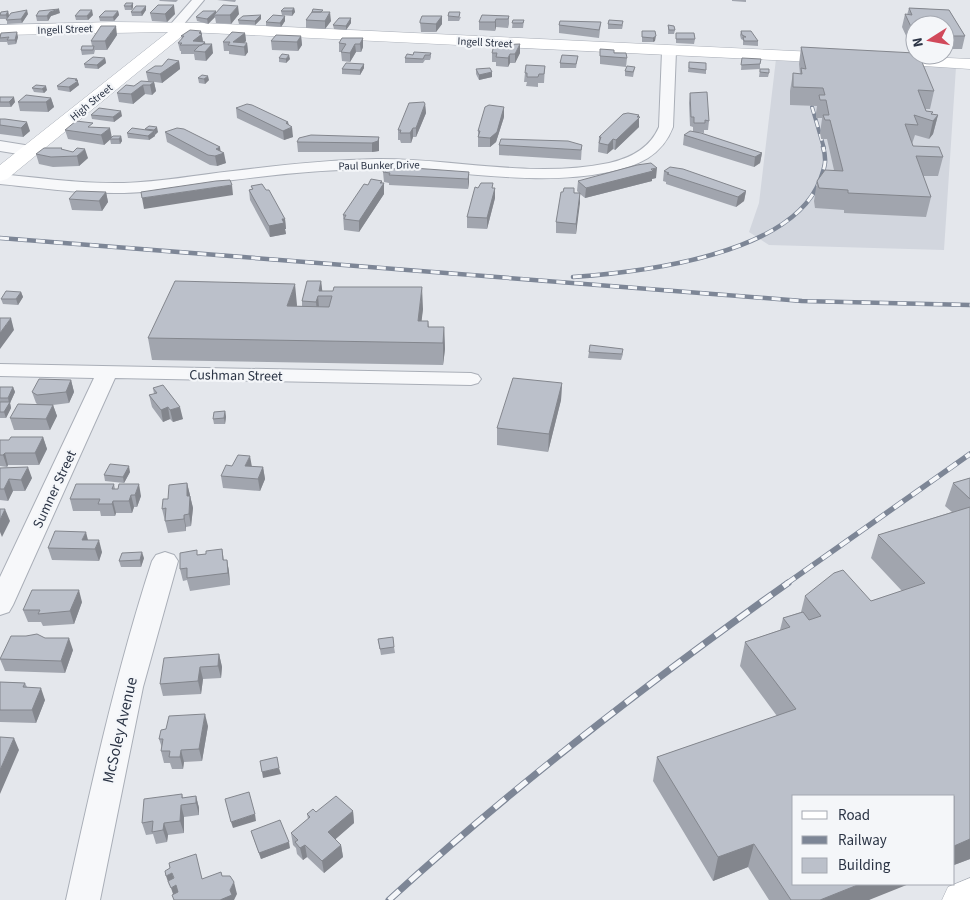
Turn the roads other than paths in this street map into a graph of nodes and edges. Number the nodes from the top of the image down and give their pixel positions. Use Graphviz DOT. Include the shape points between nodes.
graph roads {
  1 [pos="198,0"];
  2 [pos="178,28"];
  3 [pos="0,30"];
  4 [pos="669,51"];
  5 [pos="970,64"];
  6 [pos="0,146"];
  7 [pos="30,151"];
  8 [pos="0,177"];
  9 [pos="0,370"];
  10 [pos="107,373"];
  11 [pos="471,379"];
  12 [pos="164,562"];
  13 [pos="0,605"];
  14 [pos="970,897"];
  15 [pos="83,900"];
  16 [pos="962,900"];
  1 -- 2 [label="street"];
  2 -- 3 [label="street, Ingell Street"];
  2 -- 4 [label="street, Ingell Street"];
  2 -- 7 [label="street, High Street"];
  4 -- 5 [label="street, Ingell Street"];
  4 -- 8 [label="street, Paul Bunker Drive" via="663,137 640,157 607,168 560,172 433,165 353,165 122,188"];
  6 -- 7 [label="street"];
  7 -- 8 [label="street, High Street"];
  9 -- 10 [label="street, Cushman Street"];
  10 -- 11 [label="street, Cushman Street"];
  10 -- 13 [label="street, Sumner Street"];
  12 -- 15 [label="street, McSoley Avenue" via="127,694"];
  14 -- 16 [label="street"];
}
